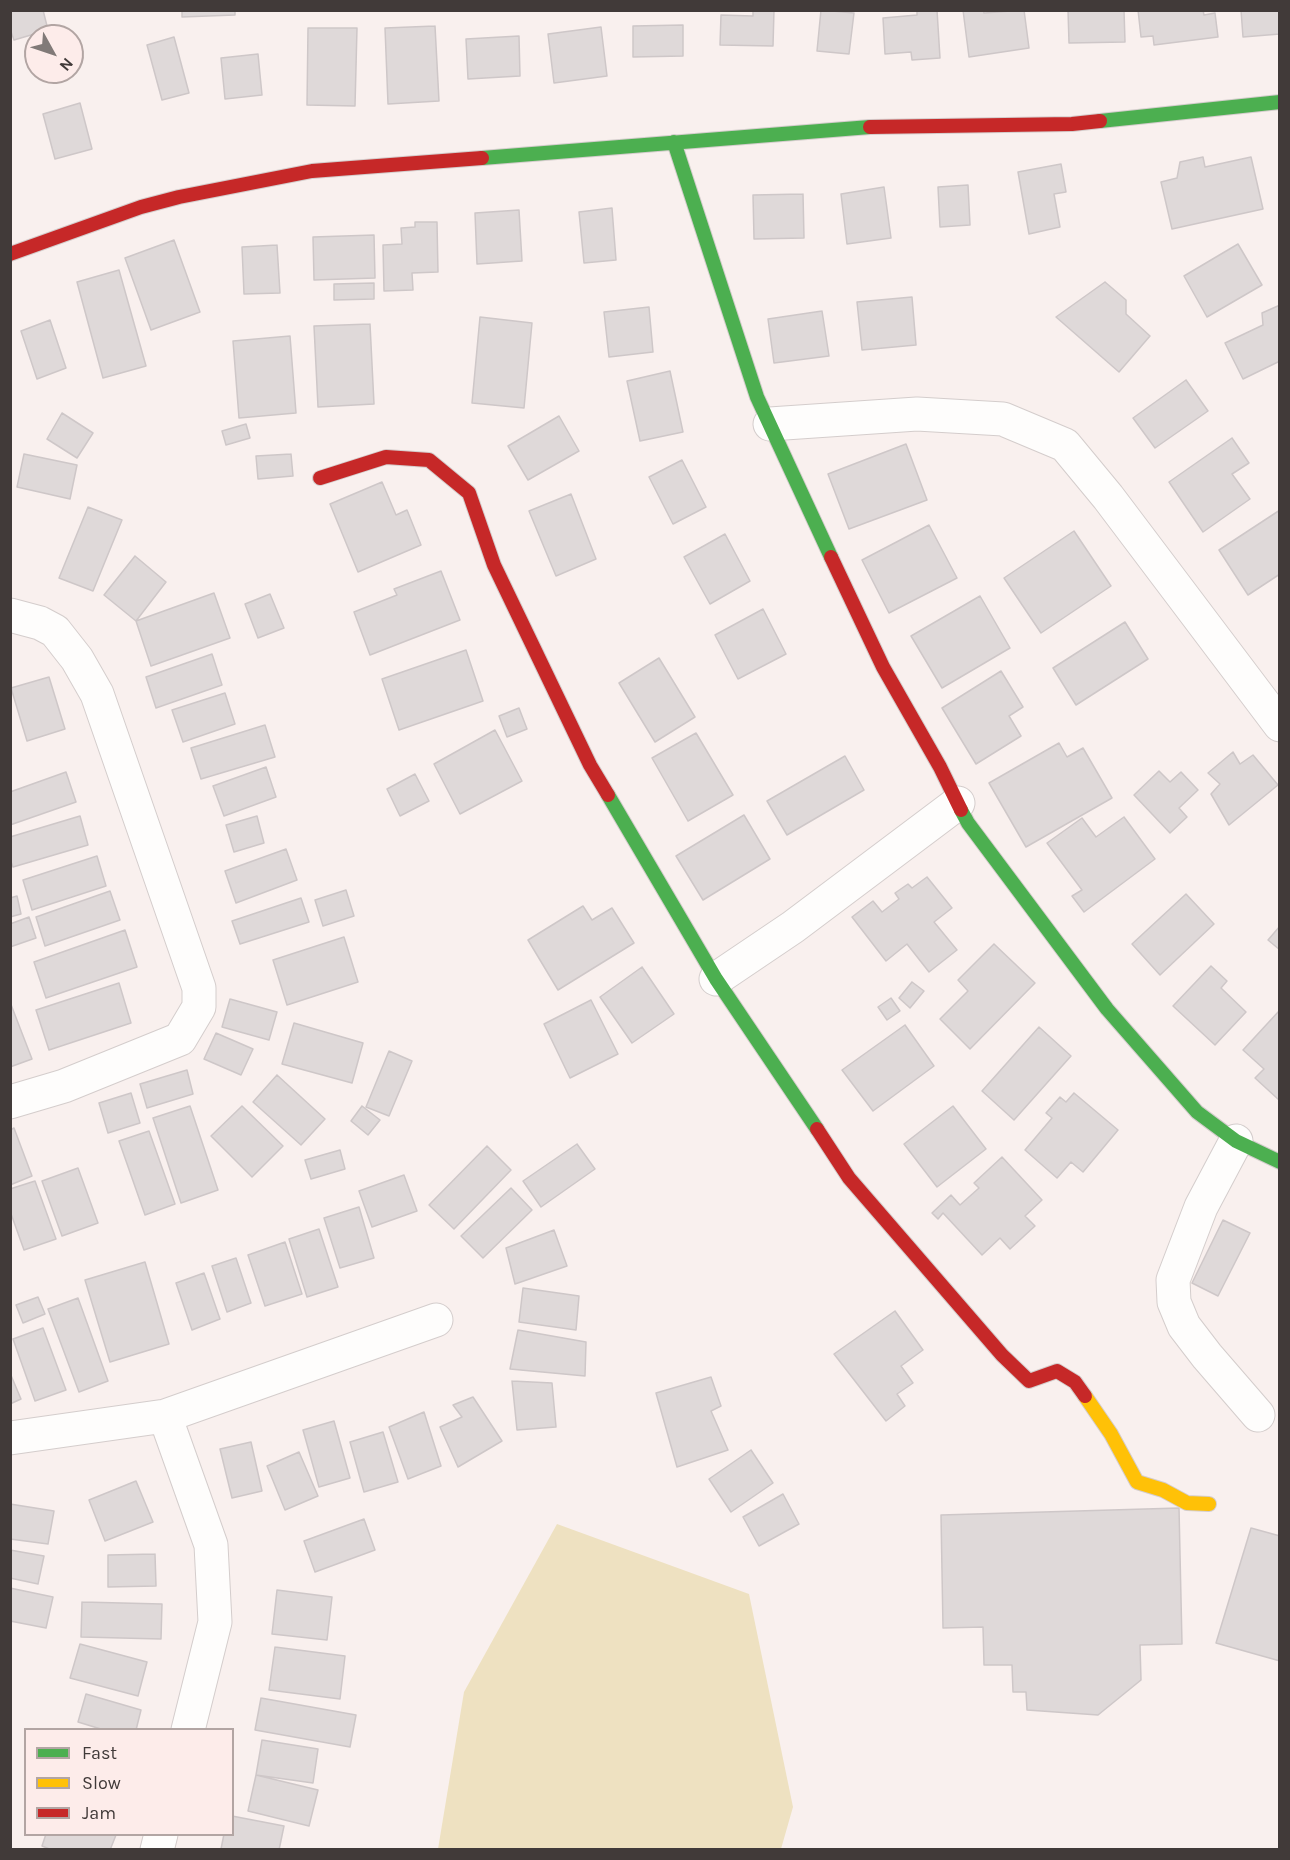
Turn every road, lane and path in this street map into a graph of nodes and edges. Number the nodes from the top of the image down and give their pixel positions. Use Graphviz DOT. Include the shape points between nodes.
graph roads {
  1 [pos="1280,102"];
  2 [pos="674,142"];
  3 [pos="13,246"];
  4 [pos="770,424"];
  5 [pos="320,478"];
  6 [pos="10,615"];
  7 [pos="1280,725"];
  8 [pos="958,803"];
  9 [pos="716,979"];
  10 [pos="10,1102"];
  11 [pos="1236,1141"];
  12 [pos="1280,1162"];
  13 [pos="436,1320"];
  14 [pos="1258,1415"];
  15 [pos="165,1416"];
  16 [pos="10,1438"];
  17 [pos="1209,1504"];
  18 [pos="188,1728"];
  1 -- 2 [label="street" via="1072,124 866,127"];
  2 -- 3 [label="street" via="312,171 179,197"];
  2 -- 4 [label="street" via="757,397"];
  4 -- 7 [label="street" via="917,414 1003,419 1065,445"];
  4 -- 8 [label="street" via="883,667"];
  5 -- 9 [label="street" via="386,457 429,460 469,493 494,565 590,765"];
  6 -- 10 [label="street" via="55,631 97,694 199,988 199,1007 180,1039 64,1086"];
  8 -- 9 [label="street" via="793,927"];
  8 -- 11 [label="street" via="968,823 1107,1009 1197,1112"];
  9 -- 17 [label="street" via="849,1178 1002,1355 1029,1381 1057,1371 1075,1382 1111,1434 1137,1482 1187,1503"];
  11 -- 12 [label="street"];
  11 -- 14 [label="street" via="1201,1207 1173,1280 1174,1302 1184,1326"];
  13 -- 15 [label="street"];
  15 -- 16 [label="street"];
  15 -- 18 [label="street" via="211,1545 215,1622"];
}
